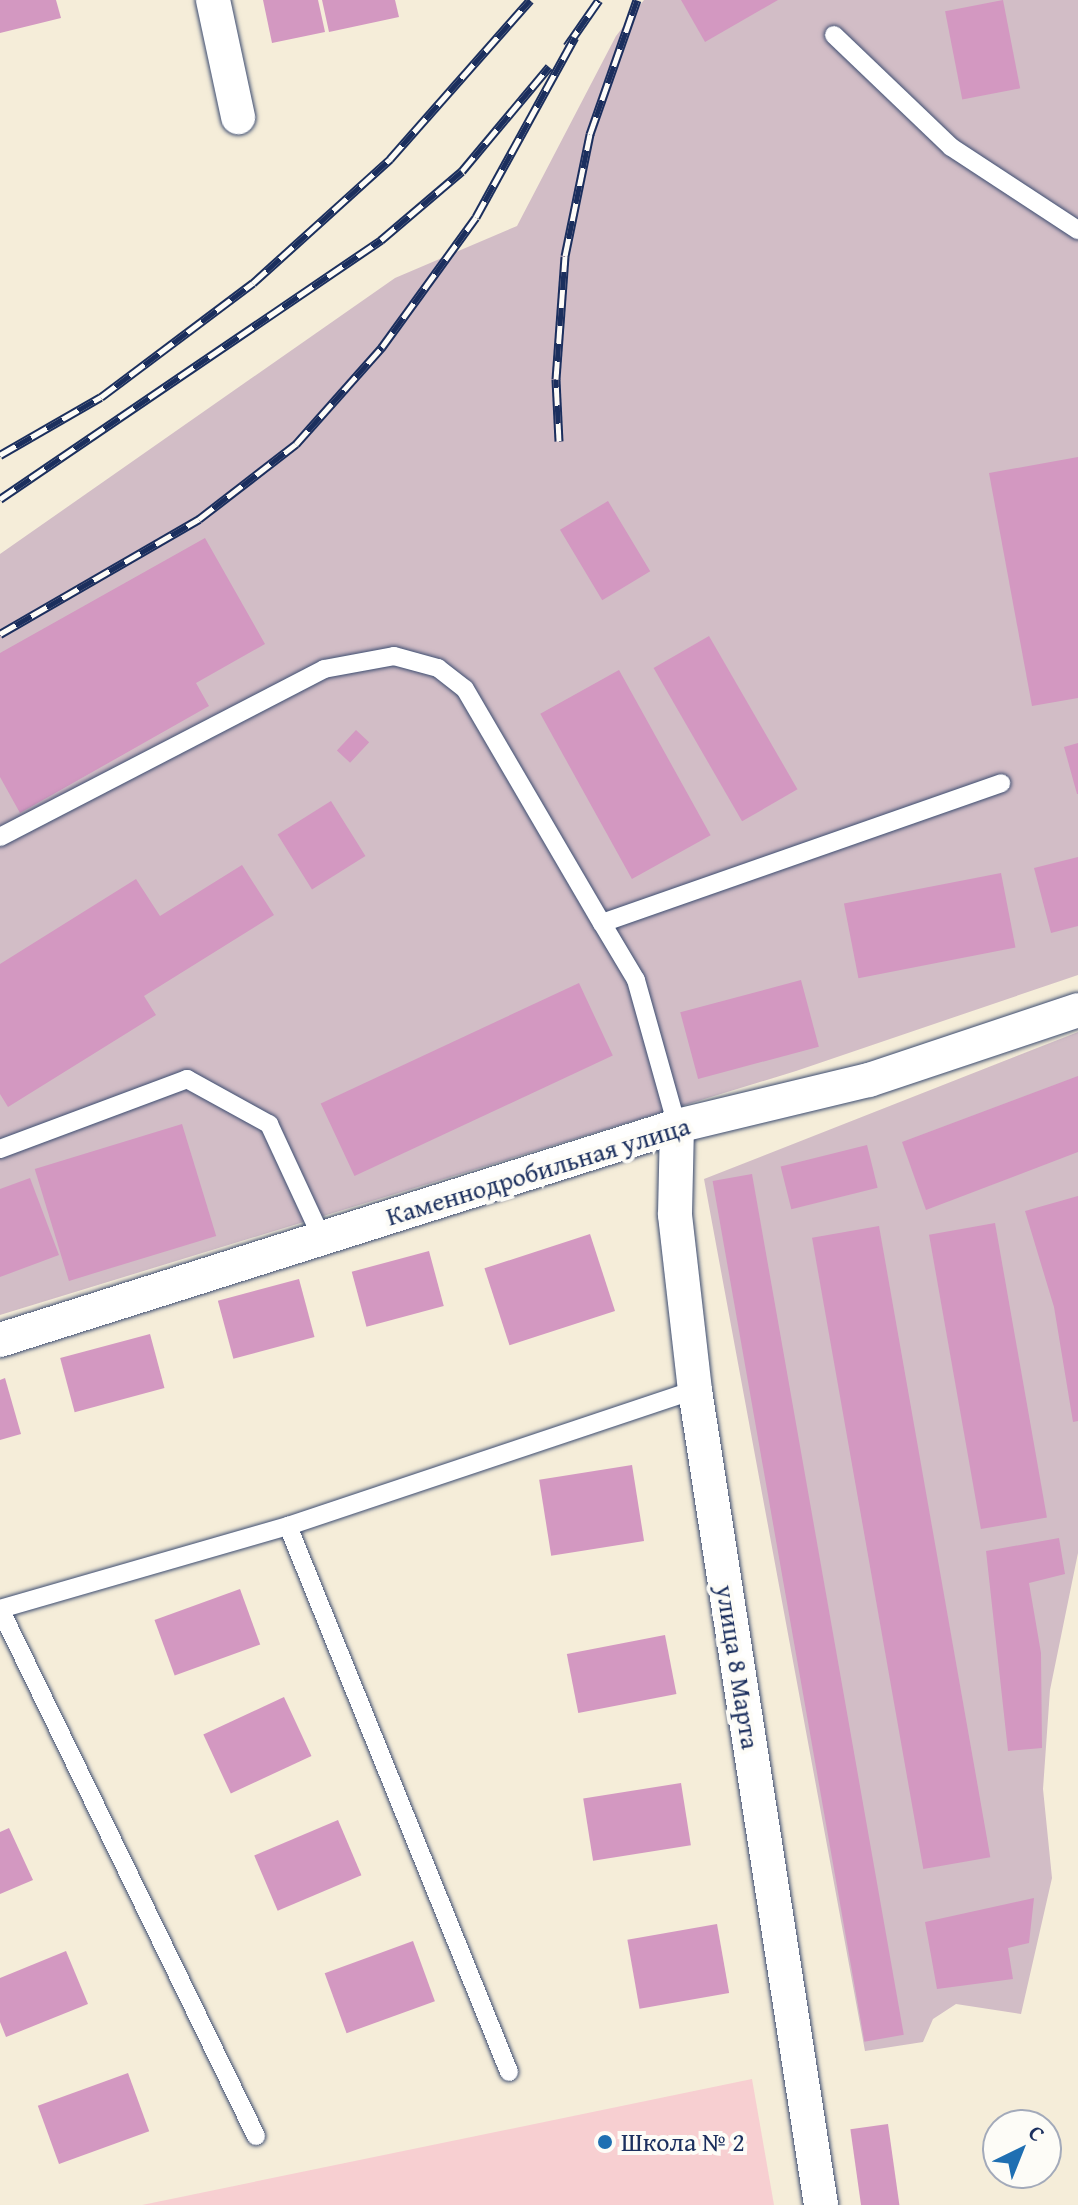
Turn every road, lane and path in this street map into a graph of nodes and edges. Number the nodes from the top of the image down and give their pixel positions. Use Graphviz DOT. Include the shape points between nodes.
graph roads {
  1 [pos="213,0"];
  2 [pos="834,35"];
  3 [pos="238,117"];
  4 [pos="1078,230"];
  5 [pos="1001,783"];
  6 [pos="0,837"];
  7 [pos="602,923"];
  8 [pos="1078,1010"];
  9 [pos="677,1126"];
  10 [pos="0,1149"];
  11 [pos="322,1238"];
  12 [pos="0,1340"];
  13 [pos="695,1390"];
  14 [pos="288,1526"];
  15 [pos="0,1609"];
  16 [pos="509,2072"];
  17 [pos="256,2136"];
  18 [pos="821,2205"];
  1 -- 3 [label="street"];
  2 -- 4 [label="lane" via="951,147"];
  5 -- 7 [label="lane"];
  6 -- 7 [label="lane" via="324,669 394,656 438,668 465,689"];
  7 -- 9 [label="lane" via="636,980"];
  8 -- 9 [label="street, Каменнодробильная улица" via="869,1080"];
  9 -- 11 [label="street, Каменнодробильная улица"];
  9 -- 13 [label="street, улица 8 Марта" via="675,1215"];
  10 -- 11 [label="lane" via="187,1079 269,1124"];
  11 -- 12 [label="street, Каменнодробильная улица"];
  13 -- 14 [label="lane"];
  13 -- 18 [label="street, улица 8 Марта"];
  14 -- 15 [label="lane"];
  14 -- 16 [label="lane"];
  15 -- 17 [label="lane"];
}
